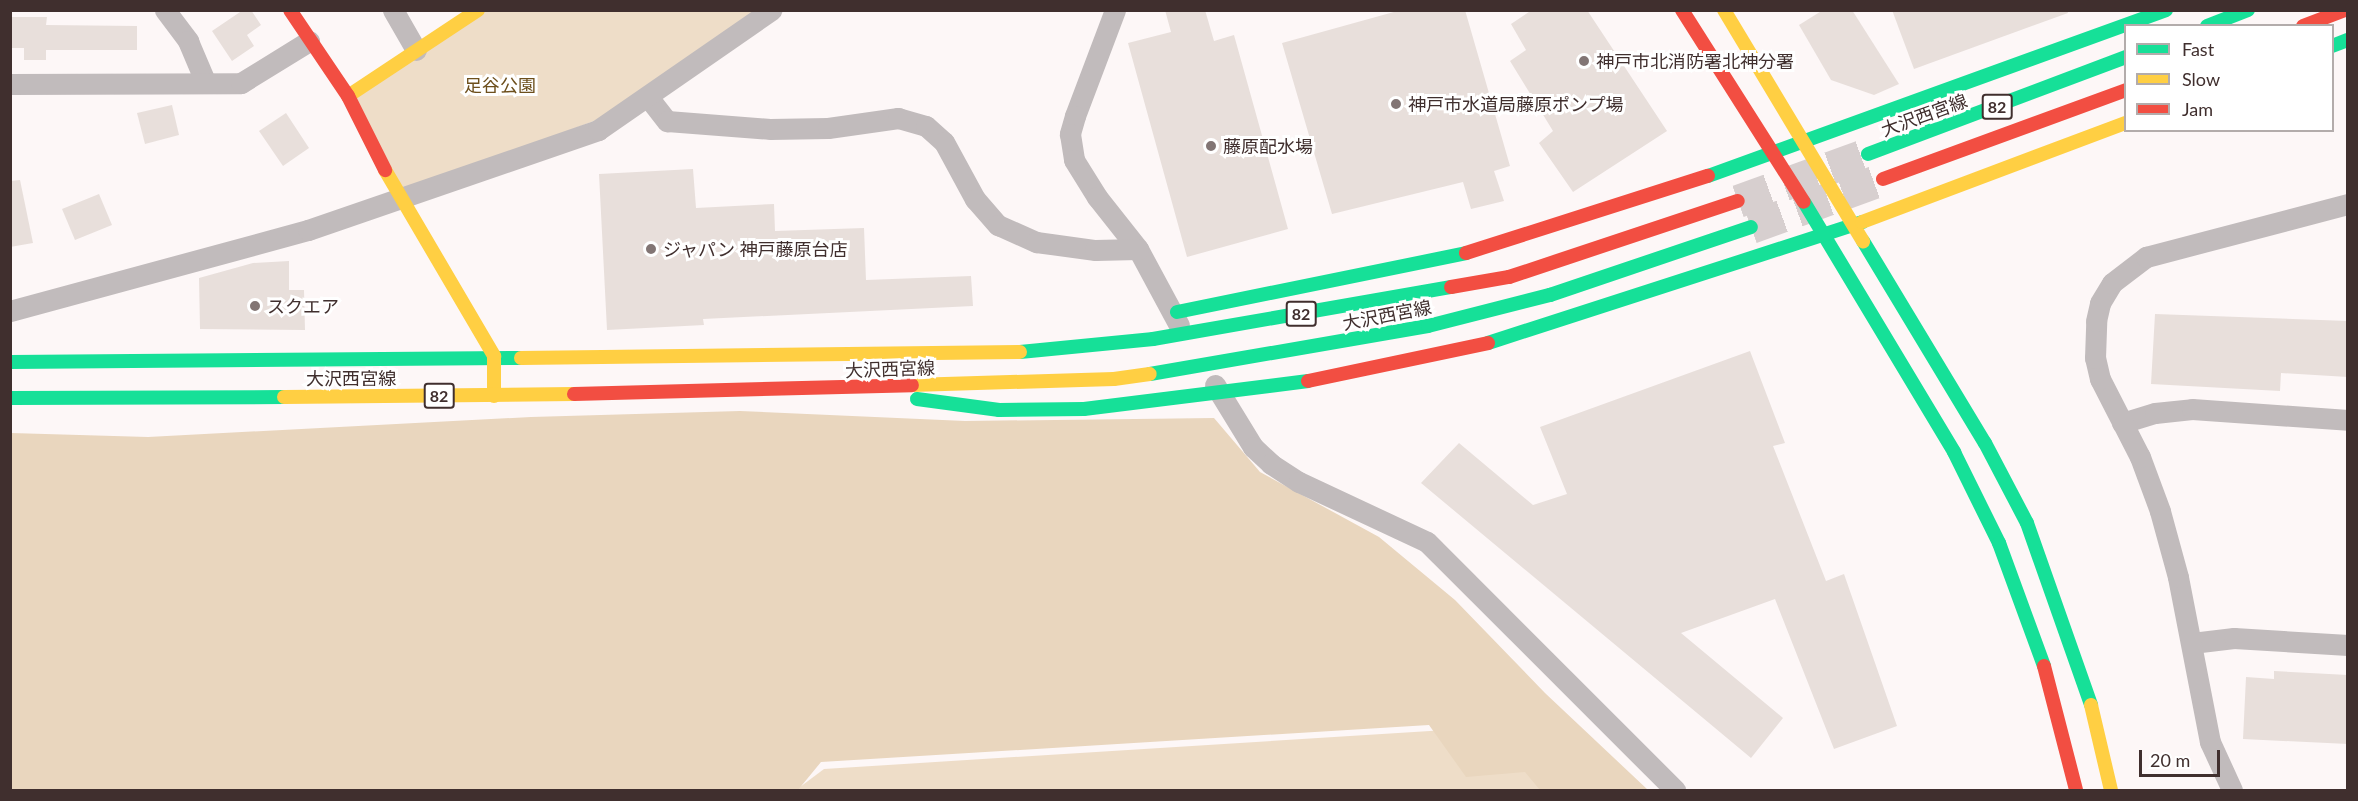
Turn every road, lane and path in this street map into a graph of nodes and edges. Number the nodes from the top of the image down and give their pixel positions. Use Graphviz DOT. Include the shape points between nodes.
graph roads {
  1 [pos="165,10"];
  2 [pos="290,10"];
  3 [pos="393,10"];
  4 [pos="478,10"];
  5 [pos="771,10"];
  6 [pos="1115,10"];
  7 [pos="1682,10"];
  8 [pos="1724,10"];
  9 [pos="2166,10"];
  10 [pos="2248,10"];
  11 [pos="2345,10"];
  12 [pos="2127,24"];
  13 [pos="2212,24"];
  14 [pos="2309,24"];
  15 [pos="2124,25"];
  16 [pos="309,41"];
  17 [pos="416,50"];
  18 [pos="2124,58"];
  19 [pos="205,81"];
  20 [pos="10,84"];
  21 [pos="2124,91"];
  22 [pos="348,96"];
  23 [pos="648,97"];
  24 [pos="2124,124"];
  25 [pos="1804,141"];
  26 [pos="1773,152"];
  27 [pos="1868,154"];
  28 [pos="1883,179"];
  29 [pos="398,196"];
  30 [pos="1738,201"];
  31 [pos="2348,204"];
  32 [pos="1855,225"];
  33 [pos="1751,227"];
  34 [pos="1825,236"];
  35 [pos="1138,249"];
  36 [pos="10,311"];
  37 [pos="1160,316"];
  38 [pos="1001,337"];
  39 [pos="494,356"];
  40 [pos="852,357"];
  41 [pos="10,362"];
  42 [pos="867,388"];
  43 [pos="494,396"];
  44 [pos="10,398"];
  45 [pos="2348,420"];
  46 [pos="2122,423"];
  47 [pos="2192,643"];
  48 [pos="2348,645"];
  49 [pos="1675,790"];
  50 [pos="2076,790"];
  51 [pos="2111,790"];
  52 [pos="2232,790"];
  1 -- 19 [label="street" via="188,41"];
  2 -- 16 [label="main road"];
  3 -- 17 [label="street"];
  4 -- 17 [label="main road"];
  5 -- 23 [label="street"];
  6 -- 35 [label="street" via="1075,116 1071,147 1081,175"];
  7 -- 26 [label="main road"];
  8 -- 25 [label="main road"];
  9 -- 12 [label="main road"];
  10 -- 13 [label="main road"];
  11 -- 14 [label="main road"];
  15 -- 25 [label="main road"];
  16 -- 19 [label="street" via="241,83"];
  16 -- 22 [label="main road"];
  17 -- 22 [label="main road"];
  18 -- 27 [label="main road, 大沢西宮線 / 82"];
  19 -- 20 [label="street"];
  21 -- 28 [label="main road, 82"];
  22 -- 29 [label="main road"];
  23 -- 29 [label="street" via="598,130"];
  23 -- 35 [label="street" via="668,121 770,129 828,128 897,118 926,126 944,142 975,199 998,225 1036,242 1095,250"];
  24 -- 32 [label="main road"];
  25 -- 26 [label="main road"];
  25 -- 32 [label="main road"];
  26 -- 34 [label="main road"];
  26 -- 37 [label="main road" via="1653,196 1454,256"];
  29 -- 36 [label="street" via="308,230"];
  29 -- 39 [label="main road"];
  30 -- 40 [label="main road, 大沢西宮線 / 82" via="1509,277 1367,303 1153,339 1003,354"];
  31 -- 46 [label="street" via="2146,256 2112,283 2100,303 2095,358"];
  32 -- 34 [label="main road"];
  32 -- 51 [label="main road" via="1985,443 2027,524 2087,689"];
  33 -- 42 [label="main road, 大沢西宮線 / 82" via="1550,295 1428,326 1266,356 1114,379"];
  34 -- 42 [label="main road" via="1569,320 1450,354 1312,381 1084,409 950,406"];
  34 -- 50 [label="main road" via="1954,452 1999,543 2036,636"];
  35 -- 49 [label="street" via="1158,291 1253,447 1299,482 1426,542"];
  38 -- 40 [label="main road"];
  39 -- 40 [label="main road, 大沢西宮線 / 82"];
  39 -- 41 [label="main road, 大沢西宮線 / 82"];
  39 -- 43 [label="main road"];
  42 -- 43 [label="main road, 大沢西宮線 / 82"];
  43 -- 44 [label="main road, 大沢西宮線 / 82"];
  45 -- 46 [label="street" via="2192,410 2155,413"];
  46 -- 47 [label="street" via="2160,511"];
  47 -- 48 [label="street" via="2234,638"];
  47 -- 52 [label="street" via="2210,742"];
}
